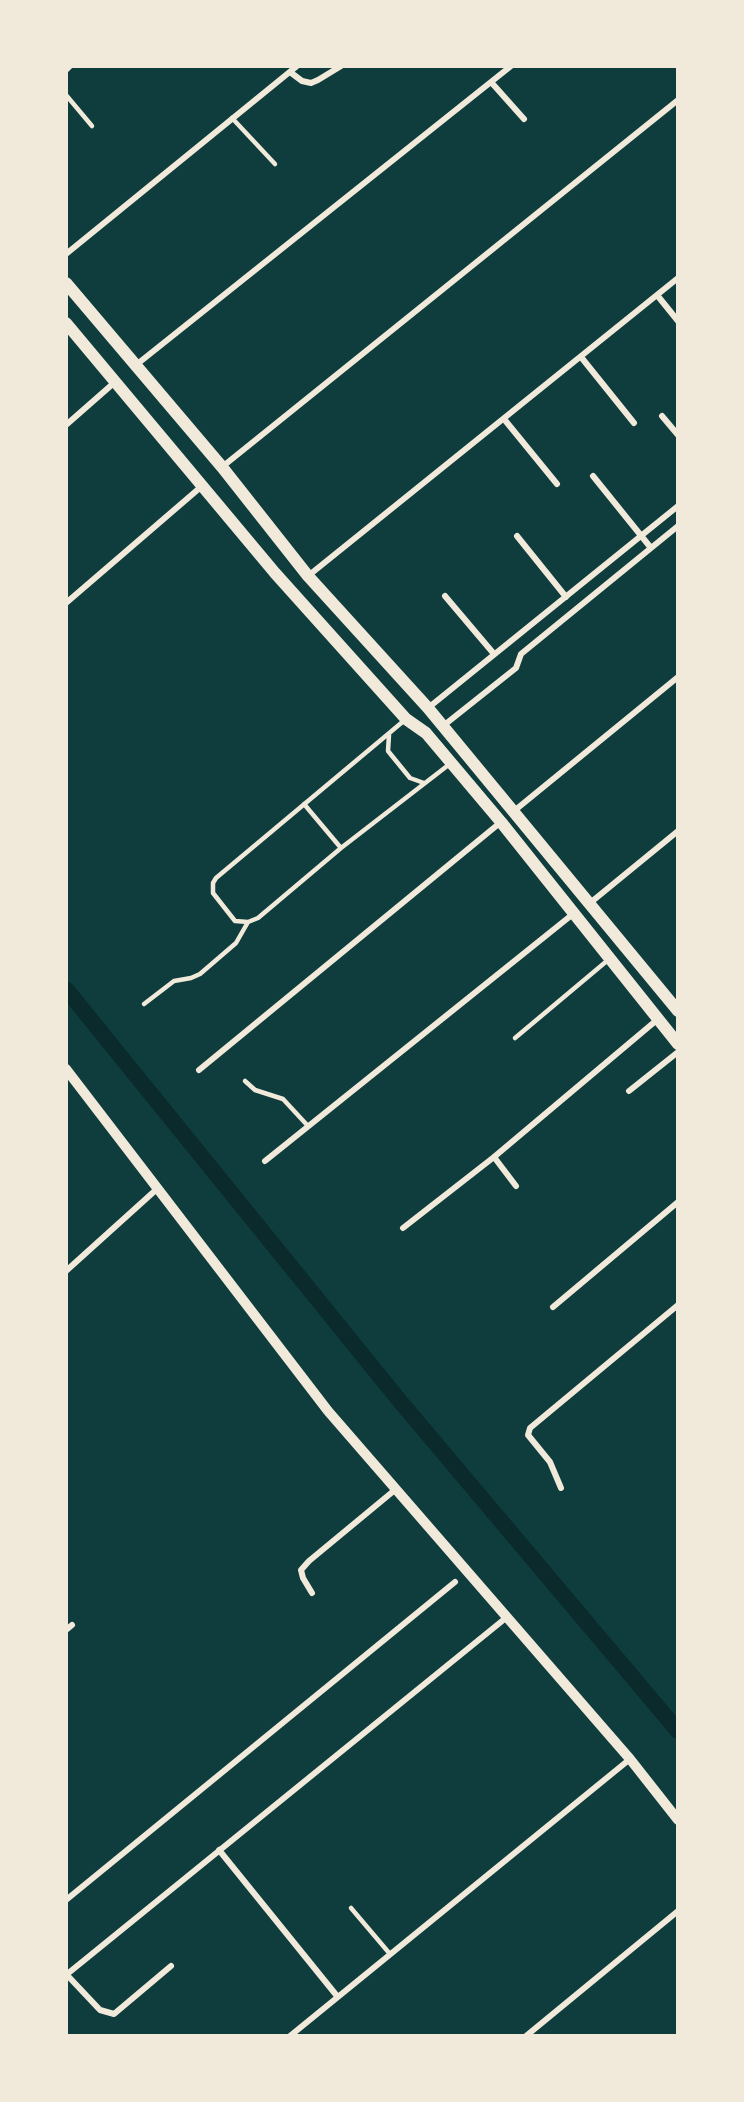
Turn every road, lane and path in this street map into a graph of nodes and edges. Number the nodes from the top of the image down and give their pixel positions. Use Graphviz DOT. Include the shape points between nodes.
graph roads {
  1 [pos="70,66"];
  2 [pos="297,66"];
  3 [pos="341,66"];
  4 [pos="511,66"];
  5 [pos="66,70"];
  6 [pos="290,72"];
  7 [pos="491,82"];
  8 [pos="66,95"];
  9 [pos="678,100"];
  10 [pos="232,118"];
  11 [pos="524,119"];
  12 [pos="92,126"];
  13 [pos="275,164"];
  14 [pos="66,254"];
  15 [pos="678,278"];
  16 [pos="66,283"];
  17 [pos="657,295"];
  18 [pos="678,321"];
  19 [pos="66,322"];
  20 [pos="581,357"];
  21 [pos="136,365"];
  22 [pos="115,382"];
  23 [pos="662,416"];
  24 [pos="504,419"];
  25 [pos="634,423"];
  26 [pos="66,425"];
  27 [pos="678,435"];
  28 [pos="222,467"];
  29 [pos="592,476"];
  30 [pos="557,484"];
  31 [pos="202,486"];
  32 [pos="678,506"];
  33 [pos="678,526"];
  34 [pos="517,536"];
  35 [pos="641,536"];
  36 [pos="651,548"];
  37 [pos="308,576"];
  38 [pos="445,596"];
  39 [pos="566,597"];
  40 [pos="66,603"];
  41 [pos="510,641"];
  42 [pos="494,654"];
  43 [pos="520,654"];
  44 [pos="678,677"];
  45 [pos="428,708"];
  46 [pos="406,719"];
  47 [pos="443,726"];
  48 [pos="390,733"];
  49 [pos="451,763"];
  50 [pos="427,782"];
  51 [pos="304,804"];
  52 [pos="514,811"];
  53 [pos="501,822"];
  54 [pos="678,831"];
  55 [pos="341,848"];
  56 [pos="590,903"];
  57 [pos="573,914"];
  58 [pos="248,922"];
  59 [pos="610,958"];
  60 [pos="144,1004"];
  61 [pos="678,1011"];
  62 [pos="658,1019"];
  63 [pos="515,1038"];
  64 [pos="678,1044"];
  65 [pos="678,1052"];
  66 [pos="66,1069"];
  67 [pos="199,1070"];
  68 [pos="245,1081"];
  69 [pos="629,1090"];
  70 [pos="308,1126"];
  71 [pos="494,1156"];
  72 [pos="265,1161"];
  73 [pos="516,1186"];
  74 [pos="158,1188"];
  75 [pos="678,1202"];
  76 [pos="403,1228"];
  77 [pos="66,1271"];
  78 [pos="678,1305"];
  79 [pos="553,1308"];
  80 [pos="561,1488"];
  81 [pos="396,1489"];
  82 [pos="455,1582"];
  83 [pos="312,1593"];
  84 [pos="508,1617"];
  85 [pos="630,1759"];
  86 [pos="678,1820"];
  87 [pos="219,1850"];
  88 [pos="66,1899"];
  89 [pos="351,1908"];
  90 [pos="678,1911"];
  91 [pos="390,1954"];
  92 [pos="171,1966"];
  93 [pos="66,1975"];
  94 [pos="337,1996"];
  95 [pos="290,2036"];
  96 [pos="526,2036"];
  1 -- 5 [label="street"];
  2 -- 6 [label="street"];
  3 -- 6 [label="street" via="311,83"];
  4 -- 7 [label="street"];
  6 -- 10 [label="street"];
  7 -- 11 [label="street"];
  7 -- 21 [label="street"];
  8 -- 12 [label="lane"];
  9 -- 28 [label="street"];
  10 -- 13 [label="lane"];
  10 -- 14 [label="street"];
  15 -- 17 [label="street"];
  16 -- 21 [label="main road"];
  17 -- 18 [label="street"];
  17 -- 20 [label="street"];
  19 -- 22 [label="main road"];
  20 -- 24 [label="street"];
  20 -- 25 [label="street"];
  21 -- 28 [label="main road"];
  22 -- 26 [label="street"];
  22 -- 31 [label="main road"];
  23 -- 27 [label="street"];
  24 -- 30 [label="street"];
  24 -- 37 [label="street"];
  28 -- 37 [label="main road"];
  29 -- 35 [label="street"];
  31 -- 40 [label="street"];
  31 -- 46 [label="main road"];
  32 -- 35 [label="street"];
  33 -- 36 [label="street"];
  34 -- 39 [label="street"];
  35 -- 36 [label="street"];
  35 -- 39 [label="street"];
  36 -- 43 [label="street"];
  37 -- 45 [label="main road"];
  38 -- 42 [label="street"];
  39 -- 41 [label="street"];
  41 -- 42 [label="street"];
  41 -- 43 [label="street"];
  42 -- 45 [label="street"];
  43 -- 47 [label="street" via="516,668"];
  44 -- 52 [label="street"];
  45 -- 47 [label="main road"];
  46 -- 48 [label="lane"];
  46 -- 49 [label="main road" via="426,733"];
  47 -- 52 [label="main road"];
  48 -- 50 [label="lane" via="388,751 410,778"];
  48 -- 51 [label="lane"];
  49 -- 50 [label="lane"];
  49 -- 53 [label="main road"];
  50 -- 55 [label="lane"];
  51 -- 55 [label="lane"];
  51 -- 58 [label="lane" via="213,883 213,893 235,921"];
  52 -- 56 [label="main road"];
  53 -- 57 [label="main road"];
  53 -- 67 [label="street"];
  54 -- 56 [label="street"];
  55 -- 58 [label="lane" via="258,918"];
  56 -- 61 [label="main road"];
  57 -- 59 [label="main road"];
  57 -- 70 [label="street"];
  58 -- 60 [label="lane" via="236,943 223,955 195,976 172,982"];
  59 -- 62 [label="main road"];
  59 -- 63 [label="lane"];
  62 -- 64 [label="main road"];
  62 -- 71 [label="street"];
  65 -- 69 [label="street"];
  66 -- 74 [label="street"];
  68 -- 70 [label="lane" via="255,1090 283,1099"];
  70 -- 72 [label="street"];
  71 -- 73 [label="street"];
  71 -- 76 [label="street"];
  74 -- 77 [label="street"];
  74 -- 81 [label="street" via="327,1411"];
  75 -- 79 [label="street"];
  78 -- 80 [label="street" via="530,1428 528,1435 550,1462"];
  81 -- 83 [label="street" via="301,1570"];
  81 -- 84 [label="street"];
  82 -- 88 [label="street"];
  84 -- 85 [label="street"];
  84 -- 87 [label="street"];
  85 -- 86 [label="street"];
  85 -- 91 [label="street"];
  87 -- 93 [label="street"];
  87 -- 94 [label="street"];
  89 -- 91 [label="lane"];
  90 -- 96 [label="street"];
  91 -- 94 [label="street"];
  92 -- 93 [label="street" via="114,2014 100,2010"];
  94 -- 95 [label="street"];
}
